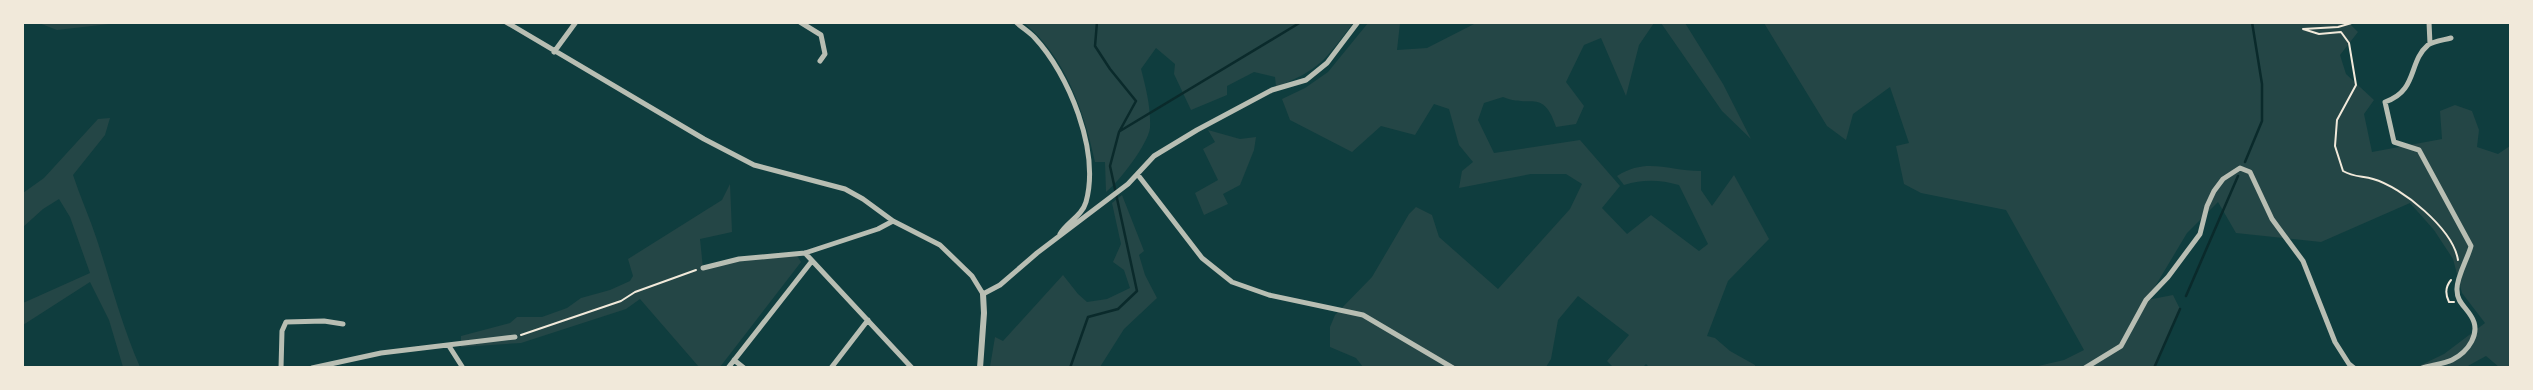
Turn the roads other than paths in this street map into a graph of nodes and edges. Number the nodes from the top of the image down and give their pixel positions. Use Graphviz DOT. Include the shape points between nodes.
graph roads {
  1 [pos="506,22"];
  2 [pos="576,22"];
  3 [pos="800,22"];
  4 [pos="1016,22"];
  5 [pos="1358,22"];
  6 [pos="2429,22"];
  7 [pos="2450,38"];
  8 [pos="2430,44"];
  9 [pos="554,52"];
  10 [pos="820,61"];
  11 [pos="1138,176"];
  12 [pos="893,221"];
  13 [pos="1059,237"];
  14 [pos="805,253"];
  15 [pos="812,261"];
  16 [pos="703,268"];
  17 [pos="983,294"];
  18 [pos="868,320"];
  19 [pos="343,324"];
  20 [pos="515,337"];
  21 [pos="449,346"];
  22 [pos="734,360"];
  23 [pos="280,368"];
  24 [pos="312,368"];
  25 [pos="463,368"];
  26 [pos="728,368"];
  27 [pos="744,368"];
  28 [pos="831,368"];
  29 [pos="912,368"];
  30 [pos="980,368"];
  31 [pos="1452,368"];
  32 [pos="2085,368"];
  33 [pos="2354,368"];
  34 [pos="2422,368"];
  1 -- 9 [label="street"];
  2 -- 9 [label="street"];
  3 -- 10 [label="street" via="821,35 825,54"];
  4 -- 13 [label="street" via="1034,36 1054,64 1071,97 1087,148 1090,165 1086,202"];
  5 -- 11 [label="street" via="1328,63 1306,80 1272,90 1197,130 1150,159"];
  6 -- 8 [label="street"];
  7 -- 8 [label="street"];
  8 -- 34 [label="street" via="2424,49 2403,93 2385,102 2394,142 2419,150 2465,231 2471,246 2456,288 2459,302 2476,326 2475,335 2466,349 2452,360"];
  9 -- 12 [label="street" via="704,140 754,165 845,189"];
  11 -- 13 [label="street"];
  11 -- 31 [label="street" via="1202,258 1232,282 1269,295 1363,315"];
  12 -- 14 [label="street"];
  12 -- 17 [label="street" via="940,245 972,276"];
  13 -- 17 [label="street" via="1000,285"];
  14 -- 15 [label="street"];
  14 -- 16 [label="street" via="739,259"];
  15 -- 18 [label="street"];
  15 -- 22 [label="street"];
  17 -- 30 [label="street"];
  18 -- 28 [label="street"];
  18 -- 29 [label="street"];
  19 -- 23 [label="street" via="286,322 282,331"];
  20 -- 21 [label="street"];
  21 -- 24 [label="street" via="381,353"];
  21 -- 25 [label="street"];
  22 -- 26 [label="street"];
  22 -- 27 [label="street"];
  32 -- 33 [label="street" via="2121,346 2146,300 2200,234 2206,206 2214,191 2223,179 2240,168 2250,172 2272,219 2303,261 2335,342"];
}
